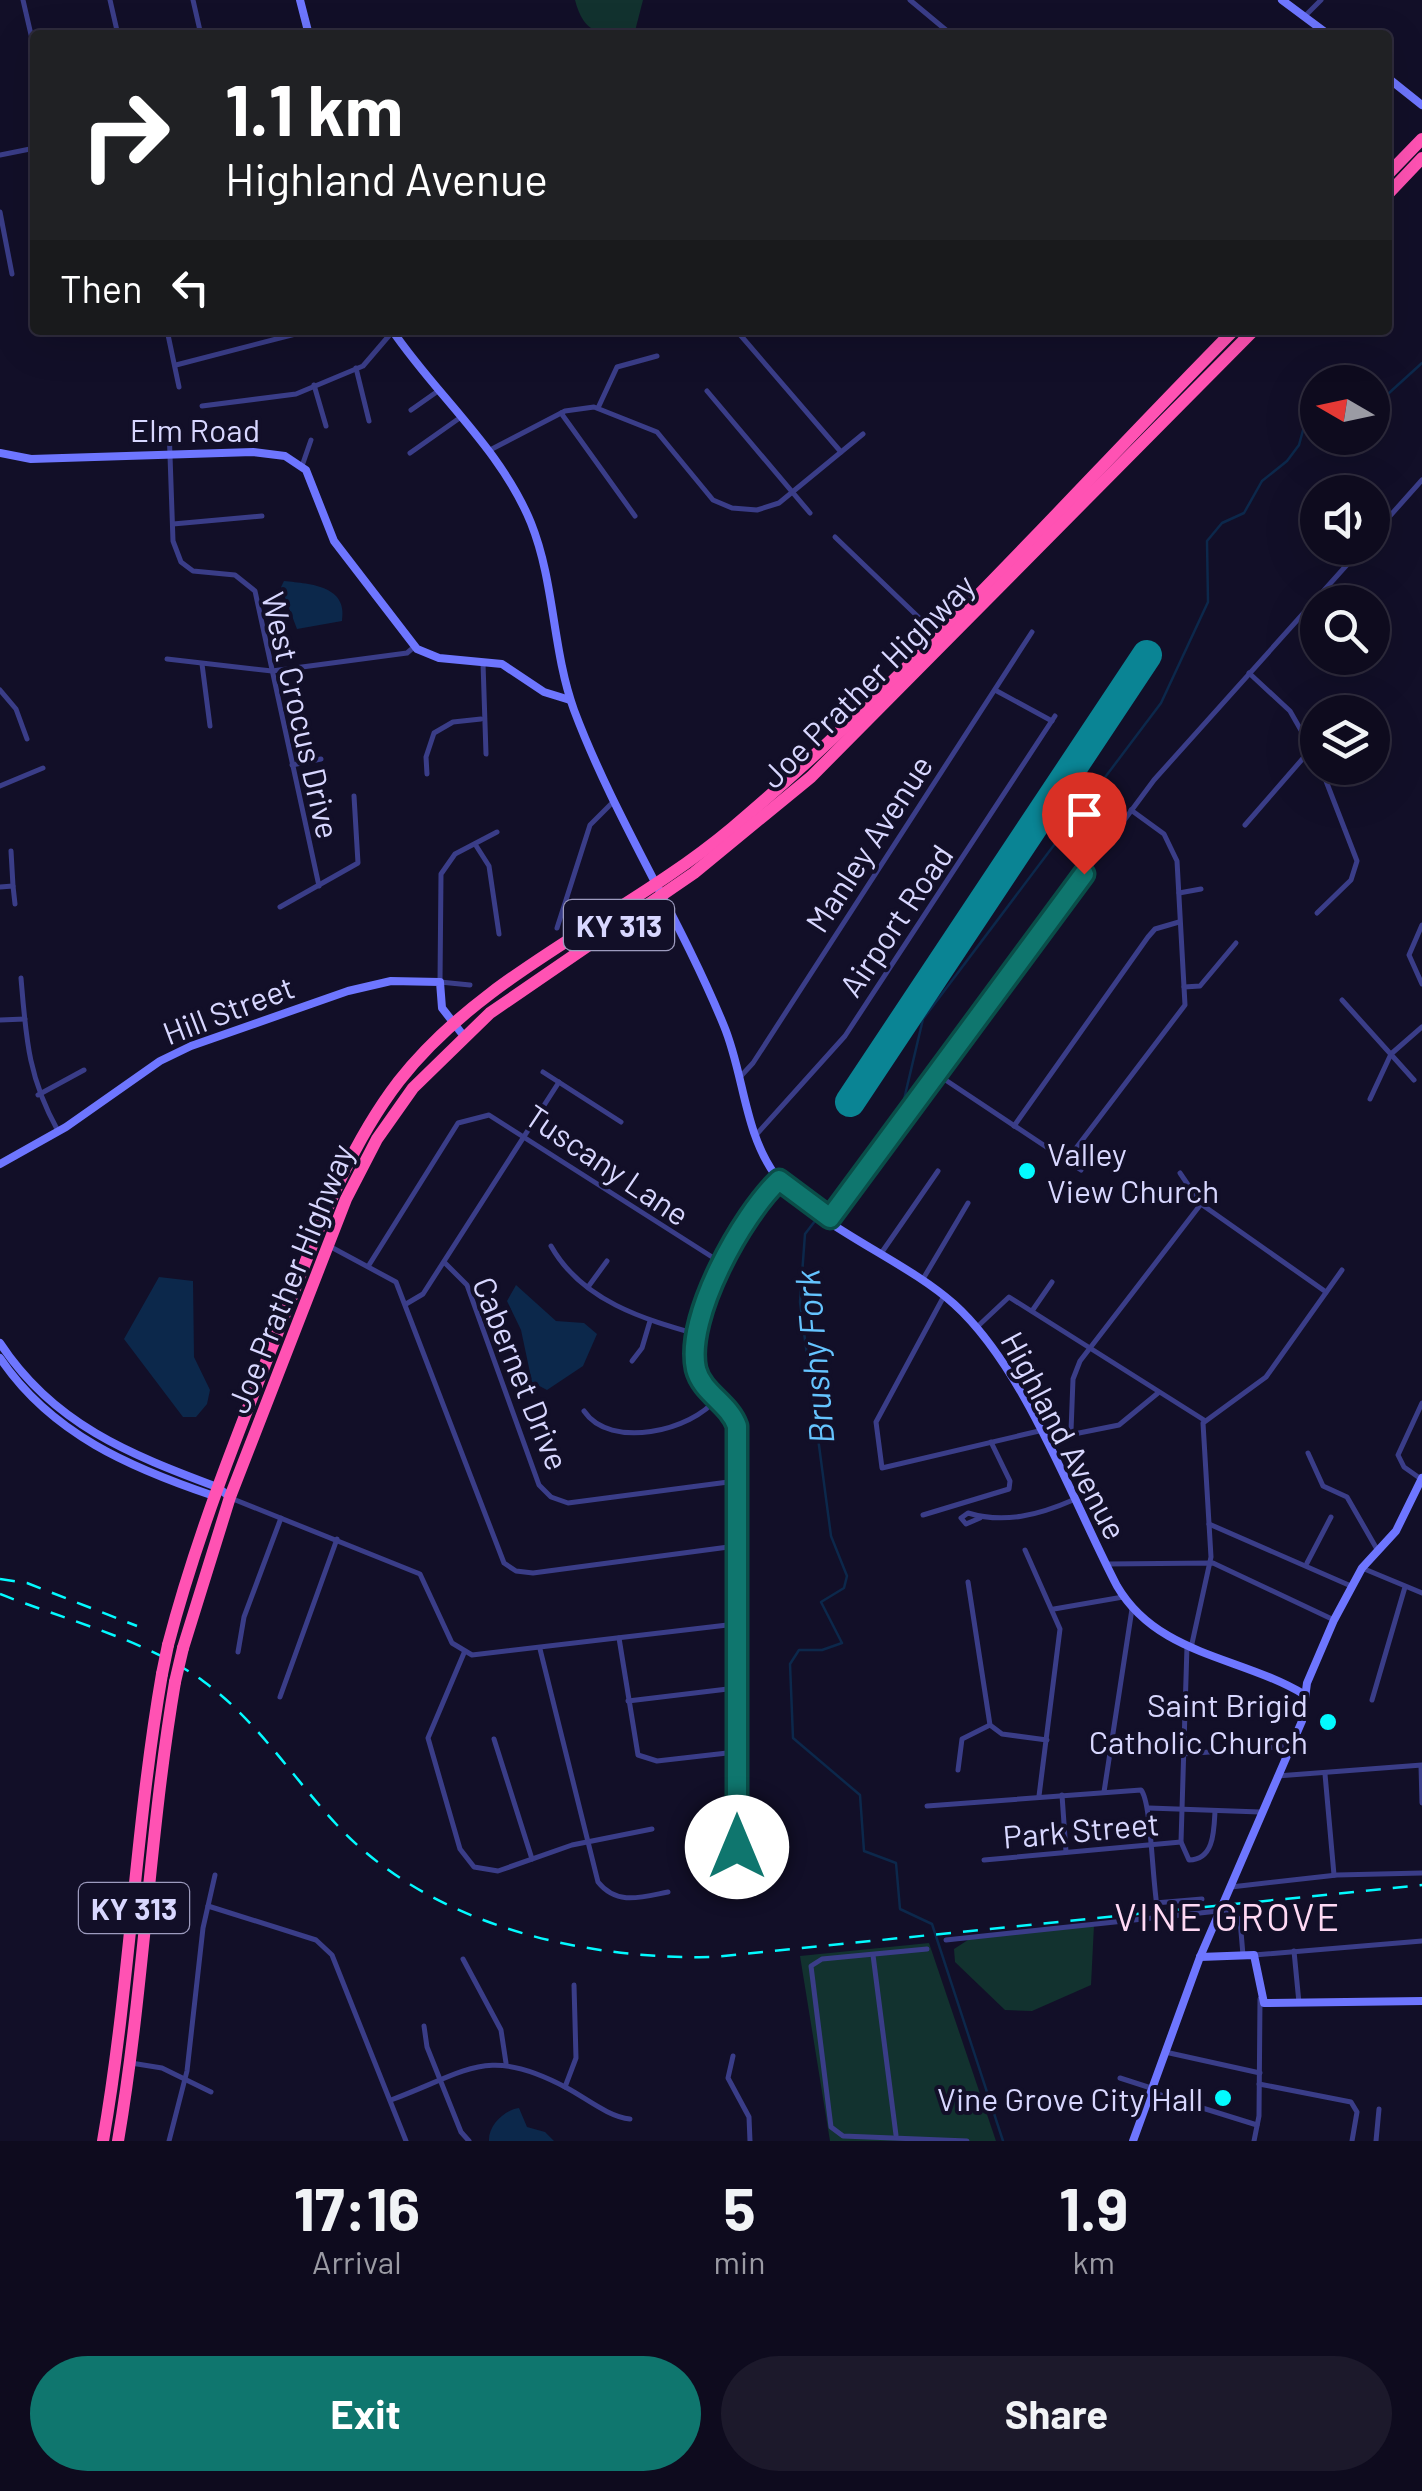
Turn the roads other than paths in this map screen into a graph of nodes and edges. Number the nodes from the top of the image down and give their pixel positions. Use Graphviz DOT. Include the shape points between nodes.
graph roads {
  1 [pos="22,0"];
  2 [pos="110,0"];
  3 [pos="193,0"];
  4 [pos="300,0"];
  5 [pos="910,0"];
  6 [pos="1282,0"];
  7 [pos="1321,0"];
  8 [pos="1304,16"];
  9 [pos="117,30"];
  10 [pos="200,30"];
  11 [pos="307,30"];
  12 [pos="946,30"];
  13 [pos="1323,30"];
  14 [pos="30,32"];
  15 [pos="1392,81"];
  16 [pos="1422,105"];
  17 [pos="1422,139"];
  18 [pos="30,149"];
  19 [pos="0,155"];
  20 [pos="1422,158"];
  21 [pos="1392,170"];
  22 [pos="1392,190"];
  23 [pos="0,212"];
  24 [pos="12,274"];
  25 [pos="168,335"];
  26 [pos="291,335"];
  27 [pos="389,335"];
  28 [pos="395,335"];
  29 [pos="740,335"];
  30 [pos="1229,335"];
  31 [pos="1249,335"];
  32 [pos="657,356"];
  33 [pos="176,364"];
  34 [pos="356,368"];
  35 [pos="314,385"];
  36 [pos="179,387"];
  37 [pos="438,391"];
  38 [pos="707,391"];
  39 [pos="202,406"];
  40 [pos="598,408"];
  41 [pos="412,410"];
  42 [pos="561,413"];
  43 [pos="461,418"];
  44 [pos="369,420"];
  45 [pos="326,426"];
  46 [pos="169,427"];
  47 [pos="863,434"];
  48 [pos="311,440"];
  49 [pos="488,451"];
  50 [pos="841,452"];
  51 [pos="0,453"];
  52 [pos="410,453"];
  53 [pos="170,454"];
  54 [pos="302,466"];
  55 [pos="1422,480"];
  56 [pos="792,492"];
  57 [pos="810,513"];
  58 [pos="262,516"];
  59 [pos="635,516"];
  60 [pos="1390,516"];
  61 [pos="172,524"];
  62 [pos="836,537"];
  63 [pos="1346,565"];
  64 [pos="1032,632"];
  65 [pos="941,638"];
  66 [pos="414,647"];
  67 [pos="167,659"];
  68 [pos="483,660"];
  69 [pos="202,664"];
  70 [pos="272,671"];
  71 [pos="1248,673"];
  72 [pos="0,690"];
  73 [pos="995,690"];
  74 [pos="570,700"];
  75 [pos="481,719"];
  76 [pos="210,726"];
  77 [pos="1300,728"];
  78 [pos="27,739"];
  79 [pos="486,754"];
  80 [pos="320,759"];
  81 [pos="1300,762"];
  82 [pos="292,765"];
  83 [pos="43,768"];
  84 [pos="427,774"];
  85 [pos="1328,785"];
  86 [pos="0,786"];
  87 [pos="354,796"];
  88 [pos="614,800"];
  89 [pos="1131,810"];
  90 [pos="1245,825"];
  91 [pos="497,832"];
  92 [pos="475,844"];
  93 [pos="11,851"];
  94 [pos="13,886"];
  95 [pos="319,886"];
  96 [pos="0,887"];
  97 [pos="1201,888"];
  98 [pos="658,890"];
  99 [pos="1179,893"];
  100 [pos="15,904"];
  101 [pos="280,906"];
  102 [pos="1317,912"];
  103 [pos="1181,922"];
  104 [pos="1422,926"];
  105 [pos="557,928"];
  106 [pos="498,934"];
  107 [pos="1236,943"];
  108 [pos="21,978"];
  109 [pos="440,982"];
  110 [pos="1422,984"];
  111 [pos="470,985"];
  112 [pos="1184,987"];
  113 [pos="1342,1000"];
  114 [pos="24,1018"];
  115 [pos="0,1020"];
  116 [pos="453,1024"];
  117 [pos="1422,1027"];
  118 [pos="464,1035"];
  119 [pos="1391,1054"];
  120 [pos="84,1070"];
  121 [pos="543,1072"];
  122 [pos="938,1075"];
  123 [pos="740,1076"];
  124 [pos="1414,1080"];
  125 [pos="559,1082"];
  126 [pos="38,1095"];
  127 [pos="1370,1098"];
  128 [pos="620,1122"];
  129 [pos="1014,1126"];
  130 [pos="58,1132"];
  131 [pos="525,1136"];
  132 [pos="756,1136"];
  133 [pos="1067,1160"];
  134 [pos="0,1164"];
  135 [pos="1081,1170"];
  136 [pos="938,1172"];
  137 [pos="1180,1173"];
  138 [pos="779,1180"];
  139 [pos="968,1204"];
  140 [pos="1201,1204"];
  141 [pos="827,1217"];
  142 [pos="328,1246"];
  143 [pos="551,1246"];
  144 [pos="882,1252"];
  145 [pos="444,1262"];
  146 [pos="606,1262"];
  147 [pos="720,1262"];
  148 [pos="369,1265"];
  149 [pos="1342,1270"];
  150 [pos="924,1280"];
  151 [pos="1052,1282"];
  152 [pos="588,1288"];
  153 [pos="1326,1292"];
  154 [pos="944,1295"];
  155 [pos="406,1304"];
  156 [pos="1032,1311"];
  157 [pos="650,1321"];
  158 [pos="976,1326"];
  159 [pos="700,1335"];
  160 [pos="0,1343"];
  161 [pos="1089,1348"];
  162 [pos="0,1358"];
  163 [pos="632,1361"];
  164 [pos="1158,1392"];
  165 [pos="717,1398"];
  166 [pos="1422,1404"];
  167 [pos="584,1411"];
  168 [pos="1204,1420"];
  169 [pos="1039,1431"];
  170 [pos="1068,1435"];
  171 [pos="991,1442"];
  172 [pos="1047,1447"];
  173 [pos="1308,1453"];
  174 [pos="1422,1478"];
  175 [pos="736,1481"];
  176 [pos="215,1492"];
  177 [pos="230,1498"];
  178 [pos="1073,1500"];
  179 [pos="923,1515"];
  180 [pos="1331,1517"];
  181 [pos="281,1518"];
  182 [pos="980,1518"];
  183 [pos="1208,1524"];
  184 [pos="337,1539"];
  185 [pos="736,1546"];
  186 [pos="1025,1550"];
  187 [pos="1378,1551"];
  188 [pos="1210,1562"];
  189 [pos="1106,1564"];
  190 [pos="1306,1564"];
  191 [pos="1362,1568"];
  192 [pos="968,1582"];
  193 [pos="1351,1586"];
  194 [pos="1405,1587"];
  195 [pos="1422,1593"];
  196 [pos="1123,1597"];
  197 [pos="1054,1609"];
  198 [pos="1132,1610"];
  199 [pos="1334,1620"];
  200 [pos="736,1624"];
  201 [pos="619,1638"];
  202 [pos="1189,1647"];
  203 [pos="540,1649"];
  204 [pos="238,1652"];
  205 [pos="464,1653"];
  206 [pos="736,1688"];
  207 [pos="1305,1694"];
  208 [pos="280,1697"];
  209 [pos="1372,1700"];
  210 [pos="628,1701"];
  211 [pos="990,1725"];
  212 [pos="494,1738"];
  213 [pos="1046,1740"];
  214 [pos="1292,1746"];
  215 [pos="736,1752"];
  216 [pos="1182,1754"];
  217 [pos="1421,1765"];
  218 [pos="958,1770"];
  219 [pos="1324,1774"];
  220 [pos="1277,1776"];
  221 [pos="1104,1792"];
  222 [pos="1062,1794"];
  223 [pos="1039,1796"];
  224 [pos="1422,1803"];
  225 [pos="927,1806"];
  226 [pos="1149,1808"];
  227 [pos="1182,1810"];
  228 [pos="1214,1810"];
  229 [pos="1260,1812"];
  230 [pos="652,1830"];
  231 [pos="588,1842"];
  232 [pos="1181,1842"];
  233 [pos="1150,1847"];
  234 [pos="1066,1852"];
  235 [pos="532,1859"];
  236 [pos="984,1860"];
  237 [pos="1422,1873"];
  238 [pos="1334,1875"];
  239 [pos="216,1876"];
  240 [pos="747,1886"];
  241 [pos="1230,1887"];
  242 [pos="668,1892"];
  243 [pos="1202,1899"];
  244 [pos="1154,1904"];
  245 [pos="208,1906"];
  246 [pos="1221,1908"];
  247 [pos="1159,1918"];
  248 [pos="946,1940"];
  249 [pos="1422,1941"];
  250 [pos="927,1950"];
  251 [pos="1294,1950"];
  252 [pos="873,1955"];
  253 [pos="1243,1955"];
  254 [pos="1254,1955"];
  255 [pos="1200,1958"];
  256 [pos="463,1959"];
  257 [pos="574,1985"];
  258 [pos="1260,1999"];
  259 [pos="1422,2000"];
  260 [pos="1299,2003"];
  261 [pos="424,2026"];
  262 [pos="1166,2052"];
  263 [pos="734,2056"];
  264 [pos="506,2062"];
  265 [pos="131,2063"];
  266 [pos="1260,2073"];
  267 [pos="1120,2078"];
  268 [pos="184,2081"];
  269 [pos="441,2082"];
  270 [pos="1259,2084"];
  271 [pos="565,2086"];
  272 [pos="1152,2090"];
  273 [pos="211,2092"];
  274 [pos="391,2100"];
  275 [pos="1380,2109"];
  276 [pos="630,2119"];
  277 [pos="1257,2125"];
  278 [pos="896,2136"];
  279 [pos="103,2141"];
  280 [pos="118,2141"];
  281 [pos="169,2141"];
  282 [pos="406,2141"];
  283 [pos="469,2141"];
  284 [pos="750,2141"];
  285 [pos="967,2141"];
  286 [pos="1133,2141"];
  287 [pos="1254,2141"];
  288 [pos="1352,2141"];
  289 [pos="1376,2141"];
  1 -- 14 [label="street"];
  2 -- 9 [label="street"];
  3 -- 10 [label="street"];
  4 -- 11 [label="main road"];
  5 -- 12 [label="street"];
  6 -- 8 [label="main road"];
  7 -- 8 [label="street"];
  8 -- 13 [label="main road"];
  15 -- 16 [label="main road"];
  17 -- 21 [label="highway"];
  18 -- 19 [label="street"];
  20 -- 22 [label="highway"];
  23 -- 24 [label="street"];
  25 -- 33 [label="street"];
  26 -- 33 [label="street"];
  27 -- 34 [label="street"];
  28 -- 37 [label="main road, Highland Avenue"];
  29 -- 50 [label="street"];
  30 -- 65 [label="highway, Joe Prather Highway / KY 313"];
  31 -- 65 [label="highway, Joe Prather Highway / KY 313"];
  32 -- 40 [label="street" via="617,367"];
  33 -- 36 [label="street"];
  34 -- 35 [label="street"];
  34 -- 44 [label="street"];
  35 -- 39 [label="street" via="296,394"];
  35 -- 45 [label="street"];
  37 -- 41 [label="street"];
  37 -- 43 [label="main road, Highland Avenue"];
  38 -- 56 [label="street"];
  40 -- 42 [label="street"];
  40 -- 56 [label="street" via="657,432 719,504 757,510"];
  42 -- 49 [label="street"];
  42 -- 59 [label="street"];
  43 -- 49 [label="main road, Highland Avenue"];
  43 -- 52 [label="street"];
  46 -- 53 [label="street, West Crocus Drive"];
  47 -- 50 [label="street"];
  48 -- 54 [label="street"];
  49 -- 74 [label="main road, Highland Avenue" via="537,539"];
  50 -- 56 [label="street"];
  51 -- 53 [label="main road, Elm Road" via="31,459"];
  53 -- 54 [label="main road, Elm Road" via="266,452"];
  53 -- 61 [label="street, West Crocus Drive"];
  54 -- 66 [label="main road, Elm Road" via="334,541"];
  55 -- 60 [label="street"];
  56 -- 57 [label="street"];
  58 -- 61 [label="street"];
  61 -- 70 [label="street, West Crocus Drive" via="184,566 235,575 252,586"];
  62 -- 65 [label="street"];
  63 -- 71 [label="street"];
  64 -- 73 [label="street, Manley Avenue"];
  65 -- 98 [label="highway, Joe Prather Highway / KY 313" via="782,804"];
  66 -- 68 [label="main road" via="439,658"];
  66 -- 70 [label="street"];
  67 -- 69 [label="street"];
  68 -- 74 [label="main road"];
  68 -- 75 [label="street"];
  69 -- 70 [label="street"];
  69 -- 76 [label="street"];
  70 -- 82 [label="street, West Crocus Drive"];
  71 -- 77 [label="street"];
  71 -- 89 [label="street"];
  72 -- 78 [label="street"];
  73 -- 123 [label="street, Manley Avenue" via="754,1064"];
  73 -- 132 [label="street, Airport Road" via="1054,719 845,1036"];
  74 -- 88 [label="main road, Highland Avenue"];
  75 -- 79 [label="street"];
  75 -- 84 [label="street" via="453,722 434,733"];
  80 -- 82 [label="street"];
  81 -- 90 [label="street"];
  82 -- 95 [label="street, West Crocus Drive"];
  83 -- 86 [label="street"];
  85 -- 102 [label="street" via="1357,862 1351,880"];
  87 -- 95 [label="street" via="358,863"];
  88 -- 98 [label="main road, Highland Avenue"];
  88 -- 105 [label="street" via="592,820"];
  89 -- 99 [label="street" via="1173,844"];
  89 -- 122 [label="street"];
  91 -- 92 [label="street"];
  92 -- 106 [label="street" via="488,866"];
  92 -- 109 [label="street" via="446,862 442,874"];
  93 -- 94 [label="street"];
  94 -- 96 [label="street"];
  94 -- 100 [label="street"];
  95 -- 101 [label="street"];
  97 -- 99 [label="street"];
  98 -- 116 [label="highway, Joe Prather Highway / KY 313"];
  98 -- 118 [label="highway, Joe Prather Highway / KY 313"];
  98 -- 123 [label="main road, Highland Avenue" via="716,1008"];
  99 -- 103 [label="street"];
  103 -- 112 [label="street"];
  103 -- 129 [label="street" via="1148,937"];
  104 -- 110 [label="street" via="1408,955"];
  107 -- 112 [label="street" via="1200,986"];
  108 -- 114 [label="street"];
  109 -- 111 [label="street"];
  109 -- 116 [label="main road" via="442,1008"];
  109 -- 130 [label="main road, Hill Street" via="392,981 348,991 191,1046"];
  112 -- 133 [label="street" via="1181,1014"];
  113 -- 119 [label="street"];
  114 -- 115 [label="street"];
  114 -- 126 [label="street"];
  116 -- 118 [label="main road"];
  116 -- 176 [label="highway, Joe Prather Highway / KY 313" via="400,1080 351,1156"];
  117 -- 119 [label="street"];
  118 -- 142 [label="highway, Joe Prather Highway / KY 313" via="385,1126"];
  119 -- 124 [label="street"];
  119 -- 127 [label="street"];
  120 -- 126 [label="street"];
  121 -- 125 [label="street"];
  122 -- 129 [label="street"];
  122 -- 141 [label="street"];
  123 -- 132 [label="main road, Highland Avenue"];
  125 -- 128 [label="street"];
  125 -- 131 [label="street"];
  126 -- 130 [label="street"];
  129 -- 133 [label="street"];
  130 -- 134 [label="main road, Hill Street"];
  131 -- 145 [label="street"];
  131 -- 147 [label="street, Tuscany Lane"];
  131 -- 148 [label="street, Tuscany Lane" via="489,1115 458,1123"];
  132 -- 138 [label="main road, Highland Avenue"];
  133 -- 135 [label="street"];
  136 -- 144 [label="street"];
  137 -- 140 [label="street"];
  138 -- 141 [label="main road, Highland Avenue"];
  138 -- 147 [label="street"];
  139 -- 150 [label="street"];
  140 -- 153 [label="street"];
  140 -- 161 [label="street"];
  141 -- 144 [label="main road, Highland Avenue"];
  142 -- 148 [label="street"];
  142 -- 177 [label="highway, Joe Prather Highway / KY 313"];
  143 -- 152 [label="street"];
  144 -- 150 [label="main road, Highland Avenue"];
  145 -- 155 [label="street" via="423,1294"];
  145 -- 175 [label="street, Cabernet Drive" via="467,1285 540,1485 551,1497 568,1503"];
  146 -- 152 [label="street"];
  147 -- 159 [label="street"];
  148 -- 155 [label="street" via="396,1282"];
  149 -- 153 [label="street"];
  150 -- 154 [label="main road, Highland Avenue"];
  151 -- 156 [label="street"];
  152 -- 157 [label="street"];
  153 -- 168 [label="street" via="1266,1377"];
  154 -- 158 [label="main road, Highland Avenue"];
  154 -- 171 [label="street" via="876,1422 882,1468"];
  155 -- 185 [label="street" via="504,1562 516,1571"];
  156 -- 158 [label="street" via="1006,1298"];
  156 -- 161 [label="street"];
  157 -- 159 [label="street"];
  157 -- 163 [label="street"];
  158 -- 169 [label="main road, Highland Avenue"];
  159 -- 165 [label="street" via="696,1372"];
  160 -- 176 [label="main road" via="31,1384 78,1426"];
  161 -- 164 [label="street"];
  161 -- 170 [label="street" via="1075,1372"];
  162 -- 176 [label="main road" via="32,1399 84,1440 137,1467"];
  164 -- 168 [label="street"];
  164 -- 170 [label="street" via="1119,1426"];
  165 -- 167 [label="street" via="705,1414 684,1424 616,1433 602,1430"];
  165 -- 175 [label="street" via="737,1426"];
  166 -- 174 [label="street" via="1398,1455"];
  168 -- 183 [label="street"];
  169 -- 171 [label="street"];
  169 -- 172 [label="main road, Highland Avenue"];
  170 -- 172 [label="street"];
  171 -- 179 [label="street" via="1010,1489"];
  172 -- 178 [label="main road, Highland Avenue"];
  173 -- 187 [label="street" via="1323,1486 1347,1497"];
  174 -- 187 [label="main road" via="1396,1531"];
  175 -- 185 [label="street"];
  176 -- 177 [label="main road"];
  176 -- 279 [label="highway, Joe Prather Highway / KY 313, bridge" via="162,1674"];
  177 -- 181 [label="street"];
  177 -- 265 [label="highway, Joe Prather Highway / KY 313, bridge" via="176,1682"];
  178 -- 182 [label="street" via="1035,1515"];
  178 -- 189 [label="main road, Highland Avenue"];
  180 -- 190 [label="street"];
  181 -- 184 [label="street"];
  181 -- 204 [label="street"];
  183 -- 188 [label="street"];
  183 -- 190 [label="street"];
  184 -- 205 [label="street" via="420,1574 447,1636"];
  184 -- 208 [label="street"];
  185 -- 200 [label="street"];
  186 -- 197 [label="street"];
  187 -- 191 [label="main road"];
  188 -- 189 [label="street"];
  188 -- 199 [label="street"];
  188 -- 202 [label="street"];
  189 -- 196 [label="main road, Highland Avenue"];
  190 -- 193 [label="street"];
  191 -- 193 [label="main road"];
  191 -- 194 [label="street"];
  192 -- 211 [label="street"];
  193 -- 199 [label="main road"];
  194 -- 195 [label="street"];
  194 -- 209 [label="street"];
  196 -- 197 [label="street"];
  196 -- 198 [label="main road, Highland Avenue"];
  197 -- 213 [label="street" via="1061,1637"];
  198 -- 202 [label="main road, Highland Avenue"];
  198 -- 221 [label="street"];
  199 -- 207 [label="main road"];
  200 -- 201 [label="street"];
  200 -- 206 [label="street"];
  201 -- 203 [label="street"];
  201 -- 210 [label="street"];
  202 -- 207 [label="main road, Highland Avenue"];
  202 -- 216 [label="street"];
  203 -- 205 [label="street"];
  203 -- 231 [label="street"];
  205 -- 235 [label="street" via="428,1738 460,1849 486,1871"];
  206 -- 210 [label="street"];
  206 -- 215 [label="street"];
  207 -- 214 [label="main road"];
  210 -- 215 [label="street" via="635,1748 646,1760"];
  211 -- 213 [label="street" via="1002,1734"];
  211 -- 218 [label="street" via="962,1739"];
  212 -- 235 [label="street"];
  213 -- 223 [label="street"];
  214 -- 216 [label="street"];
  214 -- 220 [label="main road"];
  215 -- 240 [label="street" via="738,1869"];
  216 -- 227 [label="street"];
  217 -- 219 [label="street"];
  217 -- 224 [label="street"];
  219 -- 220 [label="street"];
  219 -- 238 [label="street"];
  220 -- 229 [label="main road"];
  221 -- 222 [label="street"];
  221 -- 226 [label="street" via="1143,1793"];
  222 -- 223 [label="street"];
  222 -- 234 [label="street"];
  223 -- 225 [label="street"];
  226 -- 227 [label="street"];
  226 -- 233 [label="street"];
  227 -- 228 [label="street"];
  227 -- 232 [label="street"];
  228 -- 229 [label="street"];
  228 -- 232 [label="street, Park Street" via="1206,1855 1189,1860"];
  229 -- 241 [label="main road"];
  230 -- 231 [label="street"];
  231 -- 235 [label="street"];
  231 -- 242 [label="street" via="607,1892 628,1899"];
  232 -- 233 [label="street, Park Street"];
  233 -- 234 [label="street, Park Street"];
  233 -- 244 [label="street"];
  234 -- 236 [label="street, Park Street"];
  237 -- 238 [label="street"];
  238 -- 241 [label="street"];
  239 -- 245 [label="street"];
  241 -- 246 [label="main road"];
  243 -- 244 [label="street"];
  244 -- 247 [label="street"];
  245 -- 268 [label="street"];
  245 -- 274 [label="street" via="316,1940 332,1955"];
  246 -- 247 [label="street"];
  246 -- 253 [label="street" via="1238,1917"];
  246 -- 255 [label="main road"];
  247 -- 248 [label="street"];
  249 -- 251 [label="street"];
  250 -- 252 [label="street"];
  251 -- 254 [label="street"];
  251 -- 260 [label="street"];
  252 -- 278 [label="street"];
  252 -- 278 [label="street" via="810,1966 830,2126 835,2132"];
  253 -- 254 [label="main road"];
  253 -- 255 [label="main road"];
  254 -- 258 [label="main road"];
  255 -- 262 [label="main road"];
  256 -- 264 [label="street" via="501,2030"];
  257 -- 271 [label="street" via="576,2058"];
  258 -- 260 [label="main road"];
  258 -- 266 [label="street"];
  259 -- 260 [label="main road"];
  261 -- 269 [label="street"];
  262 -- 266 [label="street"];
  262 -- 272 [label="main road"];
  263 -- 284 [label="street" via="728,2078 749,2117"];
  264 -- 269 [label="street"];
  264 -- 271 [label="street"];
  265 -- 268 [label="street" via="162,2068"];
  265 -- 280 [label="highway, Joe Prather Highway / KY 313"];
  266 -- 270 [label="street"];
  267 -- 272 [label="street"];
  268 -- 273 [label="street"];
  268 -- 281 [label="street"];
  269 -- 274 [label="street"];
  269 -- 283 [label="street"];
  270 -- 277 [label="street"];
  270 -- 288 [label="street" via="1351,2102 1357,2112"];
  271 -- 276 [label="street"];
  272 -- 277 [label="street"];
  272 -- 286 [label="main road"];
  274 -- 282 [label="street"];
  275 -- 289 [label="street"];
  277 -- 287 [label="street"];
  278 -- 285 [label="street"];
}
